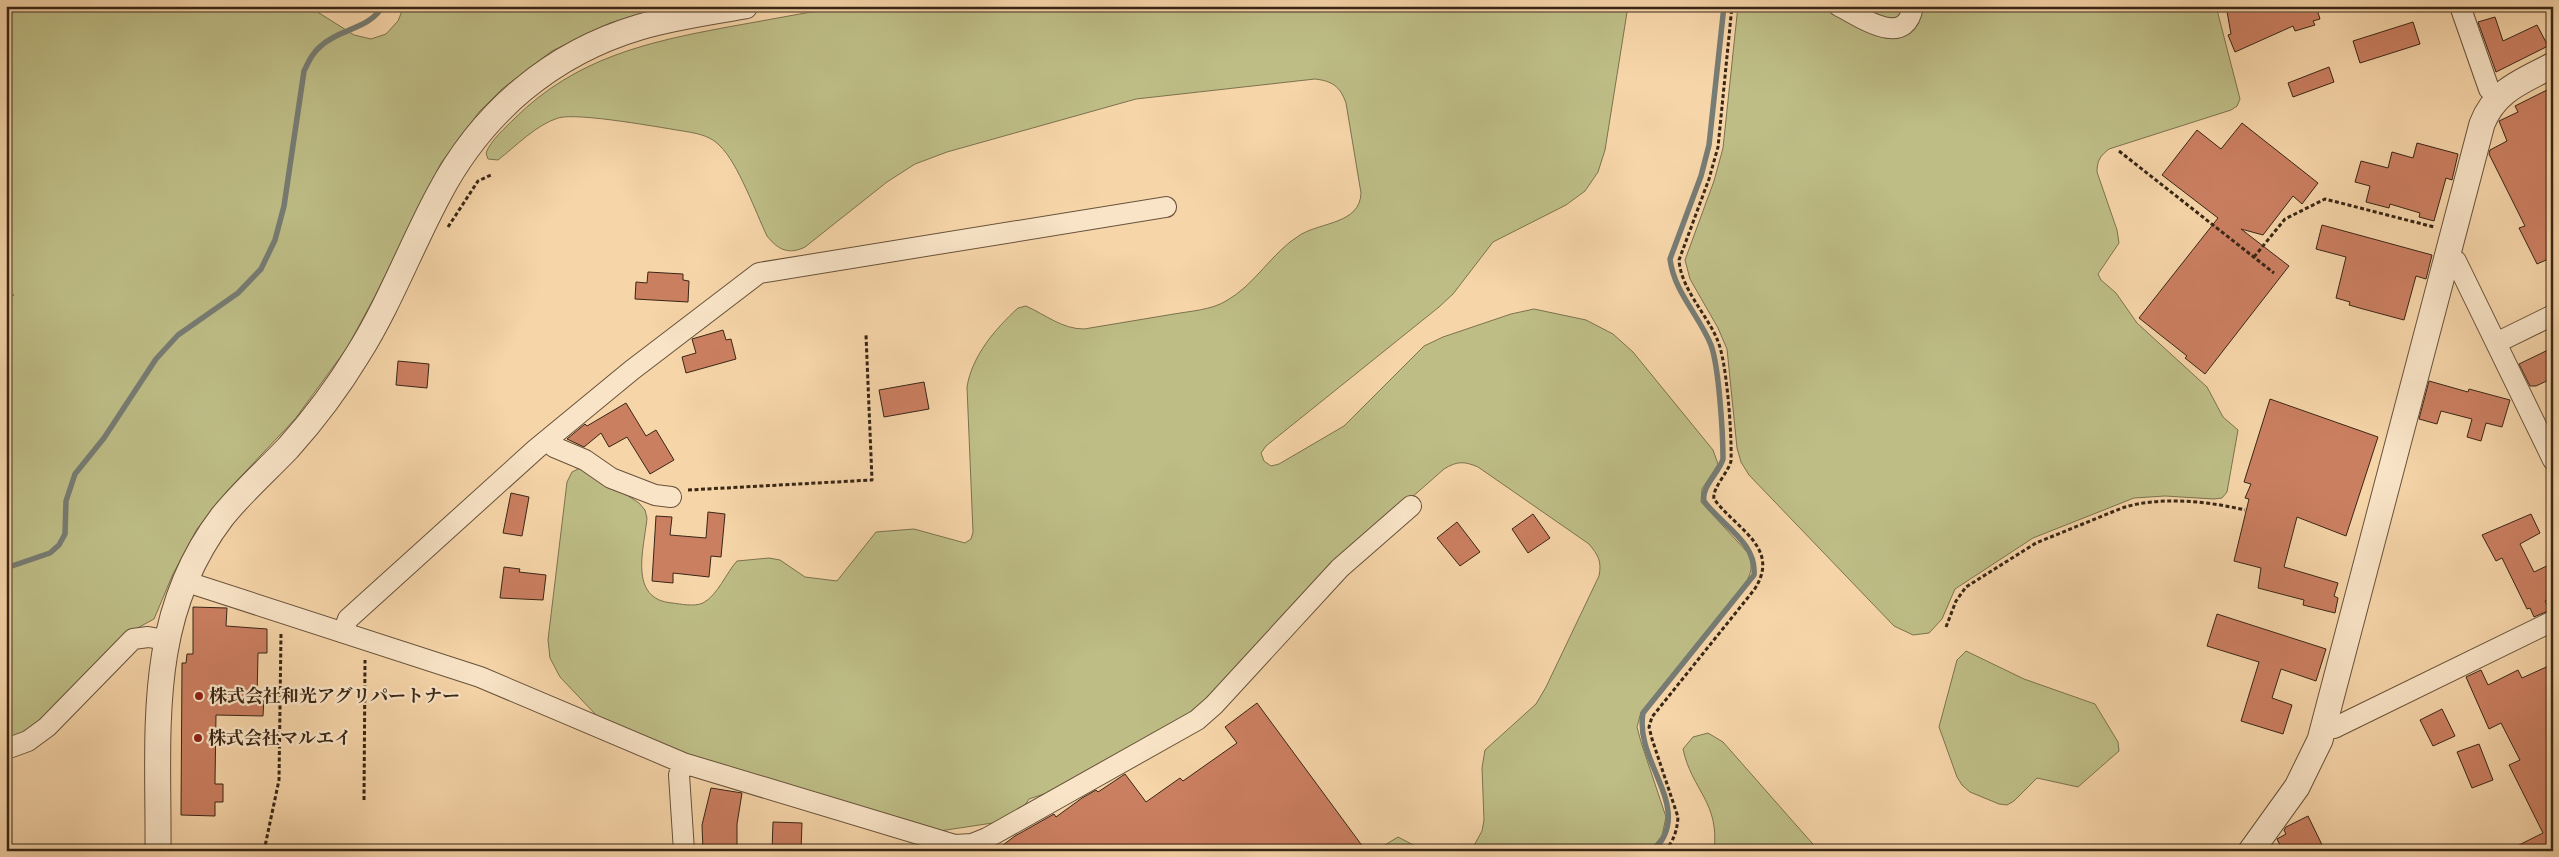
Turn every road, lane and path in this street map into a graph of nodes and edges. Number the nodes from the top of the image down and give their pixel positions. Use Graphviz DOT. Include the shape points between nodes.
graph roads {
  1 [pos="745,6"];
  2 [pos="1732,6"];
  3 [pos="1839,6"];
  4 [pos="1913,6"];
  5 [pos="2460,6"];
  6 [pos="2553,65"];
  7 [pos="2498,97"];
  8 [pos="2119,151"];
  9 [pos="493,174"];
  10 [pos="1166,206"];
  11 [pos="423,227"];
  12 [pos="2454,232"];
  13 [pos="2254,257"];
  14 [pos="2446,259"];
  15 [pos="2274,273"];
  16 [pos="2553,315"];
  17 [pos="866,335"];
  18 [pos="2496,343"];
  19 [pos="547,440"];
  20 [pos="2553,460"];
  21 [pos="671,497"];
  22 [pos="1411,506"];
  23 [pos="2245,510"];
  24 [pos="184,581"];
  25 [pos="2553,621"];
  26 [pos="1946,627"];
  27 [pos="282,630"];
  28 [pos="343,632"];
  29 [pos="166,640"];
  30 [pos="368,640"];
  31 [pos="2324,726"];
  32 [pos="6,749"];
  33 [pos="683,763"];
  34 [pos="364,800"];
  35 [pos="158,851"];
  36 [pos="264,851"];
  37 [pos="684,851"];
  38 [pos="1665,851"];
  39 [pos="2251,851"];
  1 -- 11 [label="street" via="673,19 614,35 572,55 534,79 489,120 469,144 452,169"];
  2 -- 38 [label="path" via="1718,147 1679,260 1680,271 1716,335 1722,356 1731,461 1714,492 1714,499 1758,546 1764,561 1762,578 1754,590 1652,716 1652,739 1678,816 1677,830"];
  3 -- 4 [label="street" via="1887,29 1895,29 1908,21"];
  5 -- 7 [label="street" via="2489,90"];
  6 -- 7 [label="street"];
  7 -- 12 [label="street" via="2482,124"];
  8 -- 13 [label="path"];
  9 -- 11 [label="path" via="478,181 442,237"];
  10 -- 19 [label="street" via="759,273"];
  11 -- 24 [label="street" via="373,328 342,380 299,435 222,517"];
  12 -- 13 [label="path" via="2325,199 2285,219"];
  12 -- 14 [label="street"];
  13 -- 15 [label="path"];
  14 -- 18 [label="street" via="2456,261"];
  14 -- 31 [label="street"];
  16 -- 18 [label="street"];
  17 -- 21 [label="path" via="872,480 676,491"];
  18 -- 20 [label="street"];
  19 -- 21 [label="street" via="611,478 654,495"];
  19 -- 28 [label="street" via="348,618"];
  22 -- 33 [label="street" via="1340,568 1202,716 988,838 972,844 938,841"];
  23 -- 26 [label="path" via="2165,501 2136,503 2122,508 2036,543 1966,587 1956,600"];
  24 -- 28 [label="street"];
  24 -- 29 [label="street"];
  25 -- 31 [label="street" via="2334,728"];
  27 -- 36 [label="path" via="279,780"];
  28 -- 30 [label="street"];
  29 -- 32 [label="street" via="148,636 133,639 47,727 28,741"];
  29 -- 35 [label="street" via="159,698"];
  30 -- 33 [label="street" via="480,676"];
  30 -- 34 [label="path" via="365,650"];
  31 -- 39 [label="street" via="2306,772"];
  33 -- 37 [label="street" via="679,775"];
}
